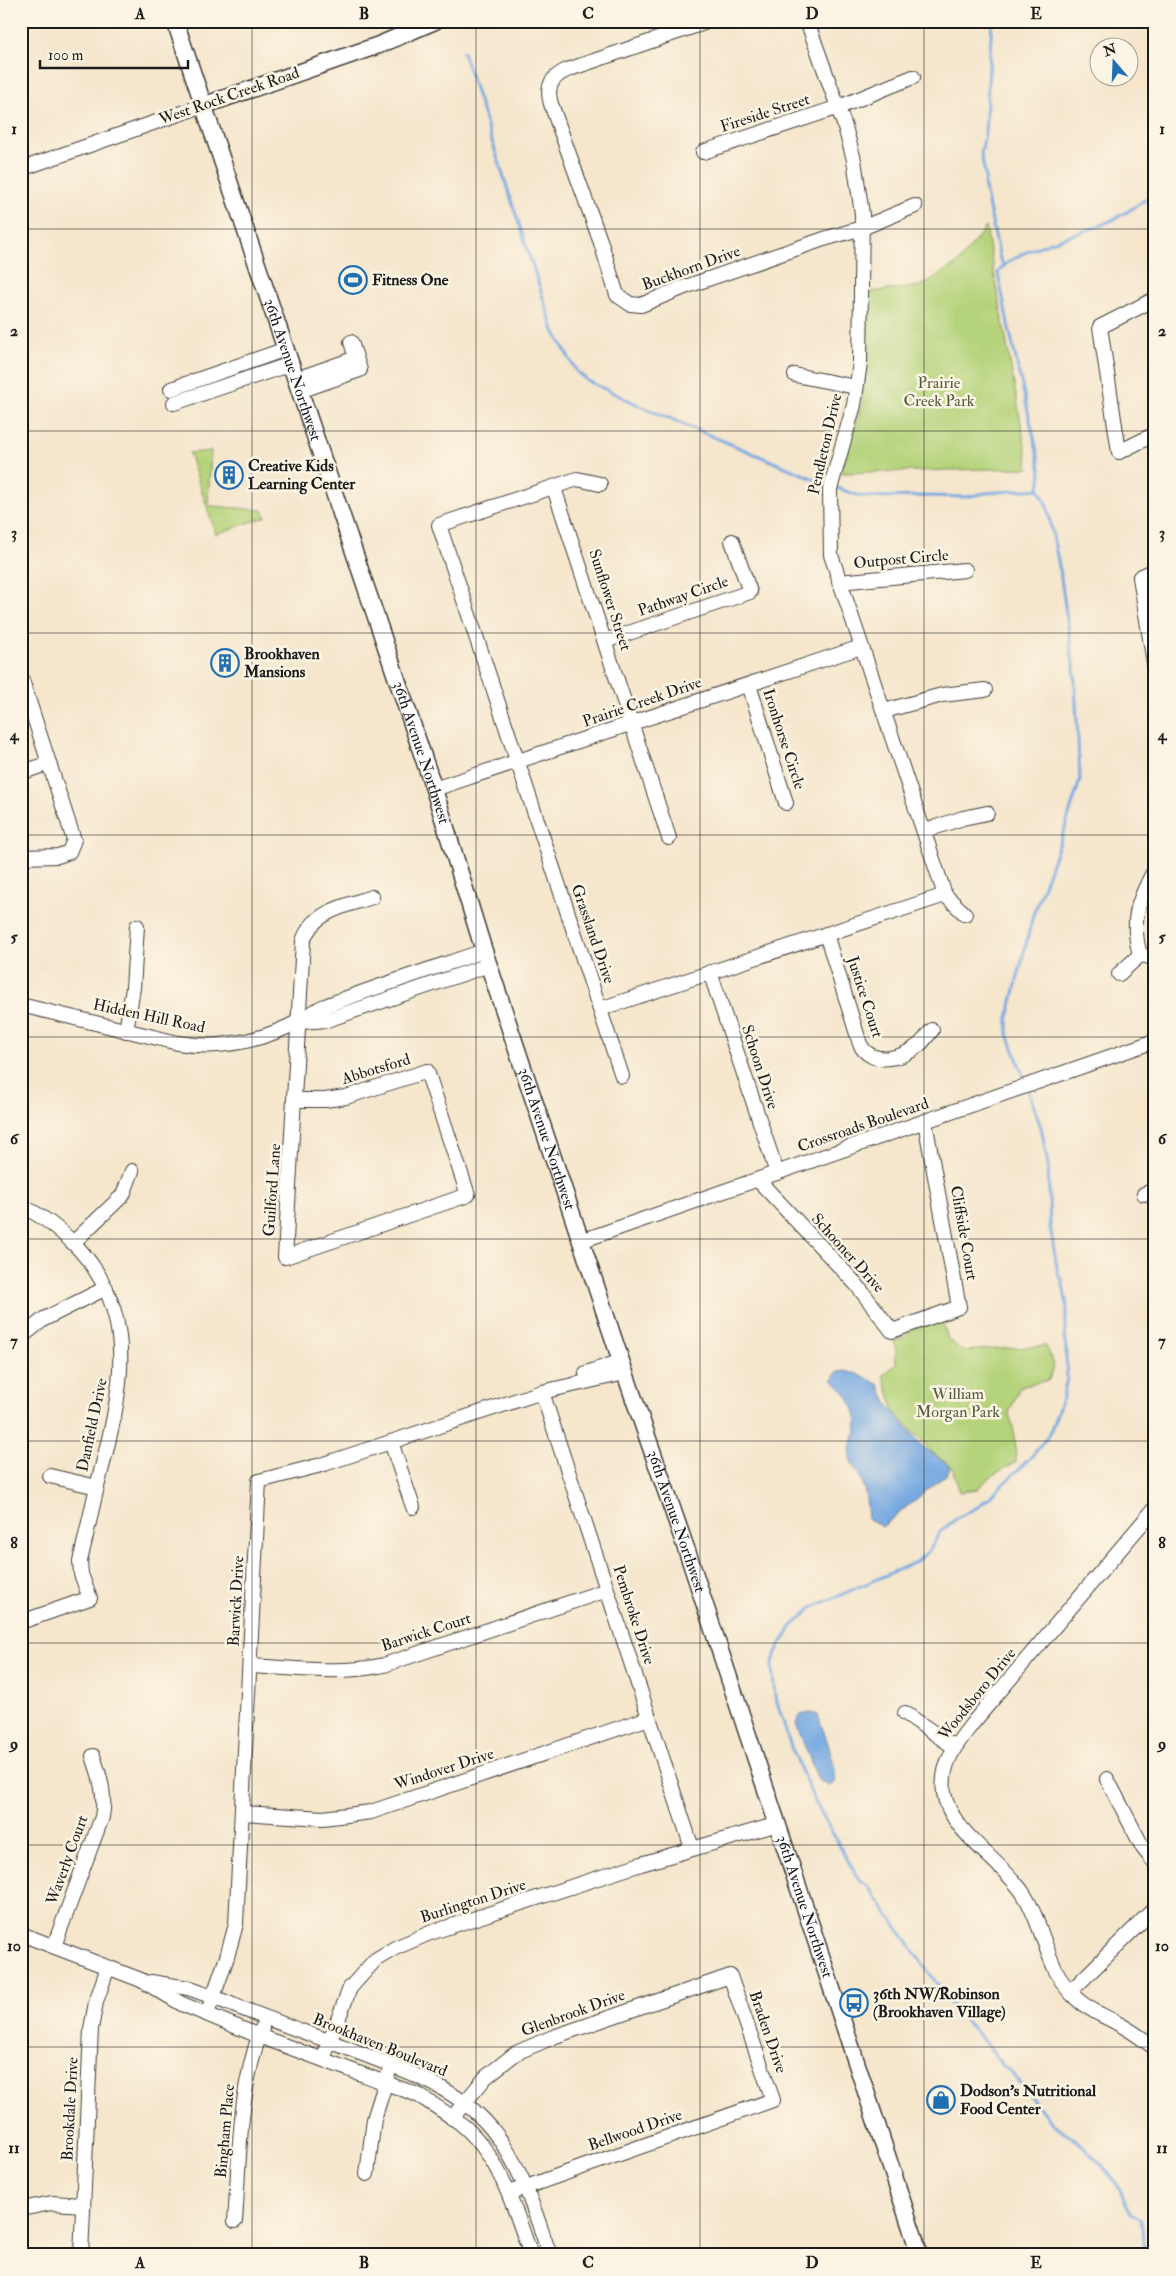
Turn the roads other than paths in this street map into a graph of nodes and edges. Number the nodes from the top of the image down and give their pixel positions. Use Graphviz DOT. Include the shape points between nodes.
graph roads {
  1 [pos="175,21"];
  2 [pos="435,21"];
  3 [pos="710,21"];
  4 [pos="807,21"];
  5 [pos="914,78"];
  6 [pos="205,105"];
  7 [pos="839,107"];
  8 [pos="703,152"];
  9 [pos="21,169"];
  10 [pos="915,206"];
  11 [pos="862,228"];
  12 [pos="1155,299"];
  13 [pos="351,342"];
  14 [pos="294,371"];
  15 [pos="795,375"];
  16 [pos="856,388"];
  17 [pos="172,396"];
  18 [pos="1155,434"];
  19 [pos="600,484"];
  20 [pos="554,488"];
  21 [pos="732,541"];
  22 [pos="965,570"];
  23 [pos="1155,570"];
  24 [pos="839,582"];
  25 [pos="605,641"];
  26 [pos="861,647"];
  27 [pos="1155,669"];
  28 [pos="21,677"];
  29 [pos="749,685"];
  30 [pos="984,690"];
  31 [pos="884,711"];
  32 [pos="633,724"];
  33 [pos="50,763"];
  34 [pos="517,763"];
  35 [pos="21,772"];
  36 [pos="434,789"];
  37 [pos="786,803"];
  38 [pos="987,813"];
  39 [pos="924,831"];
  40 [pos="670,838"];
  41 [pos="21,857"];
  42 [pos="1155,869"];
  43 [pos="945,895"];
  44 [pos="372,897"];
  45 [pos="965,914"];
  46 [pos="137,926"];
  47 [pos="826,934"];
  48 [pos="1140,955"];
  49 [pos="486,958"];
  50 [pos="1155,958"];
  51 [pos="710,972"];
  52 [pos="1119,974"];
  53 [pos="21,1005"];
  54 [pos="600,1009"];
  55 [pos="298,1022"];
  56 [pos="932,1030"];
  57 [pos="126,1031"];
  58 [pos="1155,1041"];
  59 [pos="622,1076"];
  60 [pos="295,1100"];
  61 [pos="925,1122"];
  62 [pos="132,1171"];
  63 [pos="777,1173"];
  64 [pos="758,1180"];
  65 [pos="468,1195"];
  66 [pos="21,1206"];
  67 [pos="581,1241"];
  68 [pos="73,1243"];
  69 [pos="106,1288"];
  70 [pos="918,1322"];
  71 [pos="21,1337"];
  72 [pos="623,1367"];
  73 [pos="542,1392"];
  74 [pos="391,1442"];
  75 [pos="50,1476"];
  76 [pos="97,1487"];
  77 [pos="413,1507"];
  78 [pos="1155,1508"];
  79 [pos="607,1590"];
  80 [pos="21,1622"];
  81 [pos="250,1666"];
  82 [pos="905,1713"];
  83 [pos="649,1718"];
  84 [pos="954,1747"];
  85 [pos="93,1756"];
  86 [pos="1107,1779"];
  87 [pos="242,1814"];
  88 [pos="776,1818"];
  89 [pos="692,1848"];
  90 [pos="1155,1863"];
  91 [pos="1155,1908"];
  92 [pos="21,1934"];
  93 [pos="54,1946"];
  94 [pos="108,1967"];
  95 [pos="730,1976"];
  96 [pos="141,1980"];
  97 [pos="1070,1992"];
  98 [pos="213,1997"];
  99 [pos="207,2014"];
  100 [pos="266,2018"];
  101 [pos="259,2036"];
  102 [pos="329,2041"];
  103 [pos="1155,2048"];
  104 [pos="323,2059"];
  105 [pos="391,2065"];
  106 [pos="385,2083"];
  107 [pos="773,2100"];
  108 [pos="464,2103"];
  109 [pos="452,2118"];
  110 [pos="367,2174"];
  111 [pos="526,2186"];
  112 [pos="509,2193"];
  113 [pos="83,2205"];
  114 [pos="21,2209"];
  115 [pos="235,2221"];
  116 [pos="81,2255"];
  117 [pos="531,2255"];
  118 [pos="550,2255"];
  119 [pos="920,2255"];
  1 -- 6 [label="main road, 36th Avenue Northwest"];
  2 -- 6 [label="main road, West Rock Creek Road" via="379,45"];
  3 -- 11 [label="street, Buckhorn Drive" via="559,74 551,83 550,98 617,295 626,303 641,305"];
  4 -- 7 [label="street, Pendleton Drive"];
  5 -- 7 [label="street, Fireside Street"];
  6 -- 9 [label="street, West Rock Creek Road"];
  6 -- 14 [label="main road, 36th Avenue Northwest"];
  7 -- 8 [label="street, Fireside Street"];
  7 -- 11 [label="street, Pendleton Drive" via="854,160"];
  10 -- 11 [label="street, Buckhorn Drive"];
  11 -- 16 [label="street, Pendleton Drive" via="861,333"];
  12 -- 18 [label="street" via="1100,326 1119,452"];
  13 -- 14 [label="street" via="360,370"];
  14 -- 17 [label="street"];
  14 -- 36 [label="main road, 36th Avenue Northwest"];
  15 -- 16 [label="street"];
  16 -- 24 [label="street, Pendleton Drive" via="831,484 831,555"];
  19 -- 20 [label="street" via="577,480"];
  20 -- 25 [label="street, Sunflower Street"];
  20 -- 34 [label="street, Grassland Drive" via="440,525"];
  21 -- 25 [label="street, Pathway Circle" via="750,592"];
  22 -- 24 [label="street, Outpost Circle"];
  23 -- 27 [label="street" via="1140,578"];
  24 -- 26 [label="street, Pendleton Drive"];
  25 -- 32 [label="street, Sunflower Street"];
  26 -- 29 [label="street, Prairie Creek Drive"];
  26 -- 31 [label="street, Pendleton Drive"];
  28 -- 33 [label="street"];
  29 -- 32 [label="street, Prairie Creek Drive"];
  29 -- 37 [label="street, Ironhorse Circle"];
  30 -- 31 [label="street" via="942,695"];
  31 -- 39 [label="street, Pendleton Drive"];
  32 -- 34 [label="street, Prairie Creek Drive"];
  32 -- 40 [label="street, Sunflower Street"];
  33 -- 35 [label="street"];
  33 -- 41 [label="street" via="74,840 72,848 58,856"];
  34 -- 36 [label="street, Prairie Creek Drive"];
  34 -- 54 [label="street, Grassland Drive"];
  36 -- 49 [label="main road, 36th Avenue Northwest"];
  38 -- 39 [label="street"];
  39 -- 43 [label="street, Pendleton Drive"];
  42 -- 48 [label="street" via="1140,898 1135,917"];
  43 -- 45 [label="street"];
  43 -- 47 [label="street, Grassland Drive"];
  44 -- 55 [label="street, Guilford Lane" via="324,914 306,931"];
  46 -- 57 [label="street"];
  47 -- 51 [label="street, Grassland Drive"];
  47 -- 56 [label="street, Justice Court" via="860,1044 866,1053 876,1059 890,1058 914,1049"];
  48 -- 50 [label="street"];
  48 -- 52 [label="street"];
  49 -- 55 [label="street, Hidden Hill Road" via="327,1020"];
  49 -- 67 [label="main road, 36th Avenue Northwest"];
  51 -- 54 [label="street, Grassland Drive"];
  51 -- 63 [label="street, Schoon Drive"];
  53 -- 57 [label="street, Hidden Hill Road"];
  54 -- 59 [label="street"];
  55 -- 57 [label="street, Hidden Hill Road" via="244,1041 209,1046 178,1043"];
  55 -- 60 [label="street, Guilford Lane"];
  58 -- 61 [label="street, Crossroads Boulevard"];
  60 -- 65 [label="street, Abbotsford" via="346,1097 428,1071"];
  60 -- 65 [label="street, Guilford Lane" via="285,1257"];
  61 -- 63 [label="street, Crossroads Boulevard"];
  61 -- 70 [label="street, Cliffside Court" via="959,1308"];
  62 -- 68 [label="street" via="123,1196"];
  63 -- 64 [label="street, Crossroads Boulevard"];
  64 -- 67 [label="street, Crossroads Boulevard"];
  64 -- 70 [label="street, Schooner Drive" via="856,1284 892,1331"];
  66 -- 68 [label="street, Danfield Drive" via="53,1224"];
  67 -- 72 [label="main road, 36th Avenue Northwest"];
  68 -- 69 [label="street, Danfield Drive"];
  69 -- 71 [label="street" via="44,1319"];
  69 -- 76 [label="street, Danfield Drive" via="119,1331 121,1376"];
  72 -- 73 [label="street, Barwick Drive"];
  72 -- 88 [label="main road, 36th Avenue Northwest"];
  73 -- 74 [label="street, Barwick Drive"];
  73 -- 79 [label="street, Pembroke Drive"];
  74 -- 77 [label="street"];
  74 -- 81 [label="street, Barwick Drive" via="322,1466 260,1481"];
  75 -- 76 [label="street"];
  76 -- 80 [label="street, Danfield Drive" via="80,1562 90,1598"];
  78 -- 84 [label="street, Woodsboro Drive"];
  79 -- 81 [label="street, Barwick Court" via="364,1670"];
  79 -- 83 [label="street, Pembroke Drive"];
  81 -- 87 [label="street, Barwick Drive"];
  82 -- 84 [label="street"];
  83 -- 87 [label="street, Windover Drive" via="371,1812 323,1818"];
  83 -- 89 [label="street, Pembroke Drive"];
  84 -- 97 [label="street, Woodsboro Drive" via="943,1774 948,1809 958,1824 1012,1878 1033,1913 1052,1965"];
  85 -- 93 [label="street, Waverly Court" via="104,1800 102,1817"];
  86 -- 90 [label="street"];
  87 -- 98 [label="street, Barwick Drive" via="236,1924"];
  88 -- 89 [label="street, Burlington Drive"];
  88 -- 119 [label="main road, 36th Avenue Northwest"];
  89 -- 102 [label="street, Burlington Drive" via="430,1933 395,1948 375,1960 350,1988"];
  91 -- 97 [label="street"];
  92 -- 93 [label="street, Brookhaven Boulevard"];
  93 -- 94 [label="street, Brookhaven Boulevard"];
  94 -- 96 [label="street, Brookhaven Boulevard"];
  94 -- 113 [label="street, Brookdale Drive" via="91,2030"];
  95 -- 107 [label="street, Braden Drive"];
  95 -- 108 [label="street, Glenbrook Drive" via="528,2047 496,2068"];
  96 -- 98 [label="street, Brookhaven Boulevard" via="188,1988"];
  96 -- 99 [label="street, Brookhaven Boulevard" via="182,2004"];
  97 -- 103 [label="street, Woodsboro Drive"];
  98 -- 99 [label="street, Barwick Drive"];
  98 -- 100 [label="street, Brookhaven Boulevard"];
  99 -- 101 [label="street, Brookhaven Boulevard"];
  100 -- 101 [label="street, Bingham Place"];
  100 -- 102 [label="street, Brookhaven Boulevard"];
  101 -- 104 [label="street, Brookhaven Boulevard"];
  101 -- 115 [label="street, Bingham Place" via="248,2070 241,2113"];
  102 -- 104 [label="street, Burlington Drive"];
  102 -- 105 [label="street, Brookhaven Boulevard"];
  104 -- 106 [label="street, Brookhaven Boulevard"];
  105 -- 106 [label="street"];
  105 -- 108 [label="street, Brookhaven Boulevard" via="428,2080"];
  106 -- 109 [label="street, Brookhaven Boulevard" via="418,2095"];
  106 -- 110 [label="street" via="374,2119"];
  107 -- 111 [label="street, Bellwood Drive"];
  108 -- 109 [label="street, Glenbrook Drive"];
  108 -- 111 [label="street, Brookhaven Boulevard" via="499,2138"];
  109 -- 112 [label="street, Brookhaven Boulevard" via="480,2144"];
  111 -- 112 [label="street, Bellwood Drive"];
  111 -- 118 [label="street, Brookhaven Boulevard"];
  112 -- 117 [label="street, Brookhaven Boulevard"];
  113 -- 114 [label="street" via="52,2203"];
  113 -- 116 [label="street, Brookdale Drive"];
}
